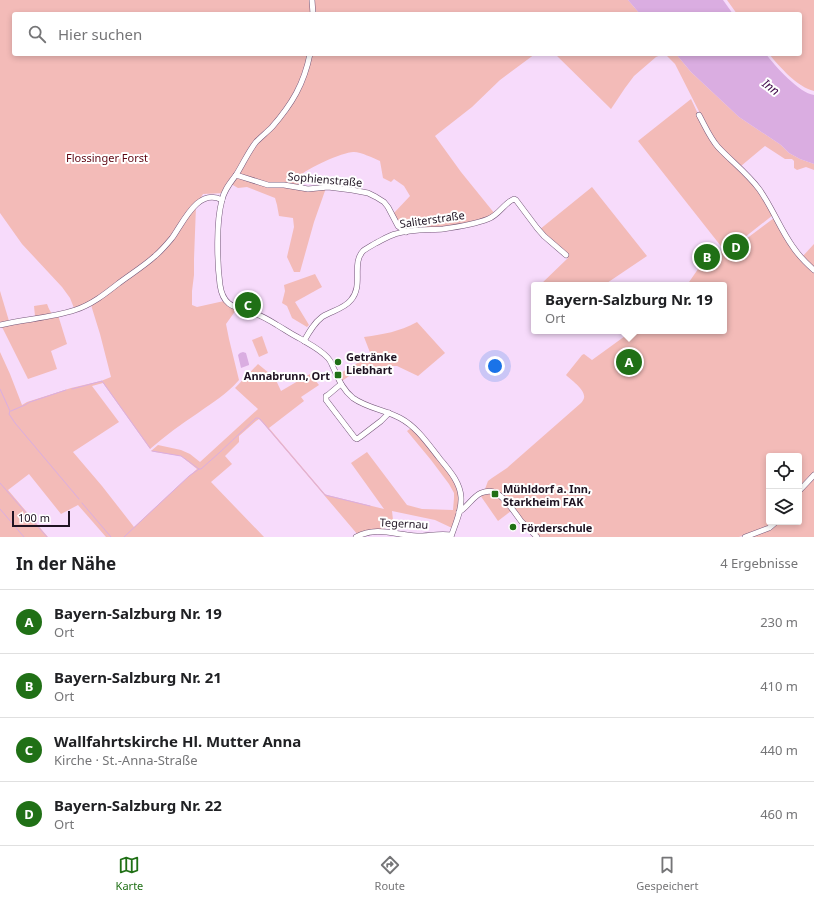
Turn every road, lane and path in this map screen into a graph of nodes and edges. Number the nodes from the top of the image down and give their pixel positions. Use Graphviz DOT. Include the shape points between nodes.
graph roads {
  1 [pos="312,0"];
  2 [pos="313,12"];
  3 [pos="309,56"];
  4 [pos="700,115"];
  5 [pos="236,175"];
  6 [pos="222,200"];
  7 [pos="398,226"];
  8 [pos="406,232"];
  9 [pos="395,234"];
  10 [pos="566,255"];
  11 [pos="814,270"];
  12 [pos="0,325"];
  13 [pos="304,341"];
  14 [pos="341,384"];
  15 [pos="389,413"];
  16 [pos="814,475"];
  17 [pos="801,489"];
  18 [pos="460,512"];
  19 [pos="772,525"];
  20 [pos="451,536"];
  21 [pos="356,537"];
  22 [pos="537,537"];
  23 [pos="745,537"];
  1 -- 2 [label="street"];
  3 -- 5 [label="street" via="298,92 289,107 254,146"];
  4 -- 11 [label="street" via="713,140 763,194 793,247"];
  5 -- 6 [label="street" via="228,185"];
  5 -- 7 [label="street, Sophienstraße" via="268,185 308,189 328,187 368,193 384,202"];
  6 -- 12 [label="street" via="210,197 198,202 157,254 83,307"];
  6 -- 13 [label="street" via="218,225 218,260 220,285 225,299 230,305 270,321"];
  7 -- 8 [label="street, Sophienstraße"];
  7 -- 9 [label="street"];
  8 -- 9 [label="street, Saliterstraße"];
  8 -- 10 [label="street, Saliterstraße" via="449,228 487,219 514,199 544,236"];
  9 -- 13 [label="street, Saliterstraße" via="361,254 357,288 352,300 326,314 314,325"];
  13 -- 14 [label="street" via="329,359"];
  14 -- 15 [label="street" via="360,402"];
  14 -- 15 [label="street" via="326,400 355,438 360,437"];
  15 -- 18 [label="street" via="418,432 456,480 461,496"];
  16 -- 17 [label="street"];
  18 -- 20 [label="street, Tegernau"];
  18 -- 22 [label="street" via="481,493 492,491 504,500"];
  19 -- 23 [label="street"];
  20 -- 21 [label="street, Tegernau" via="402,535 377,531"];
}
